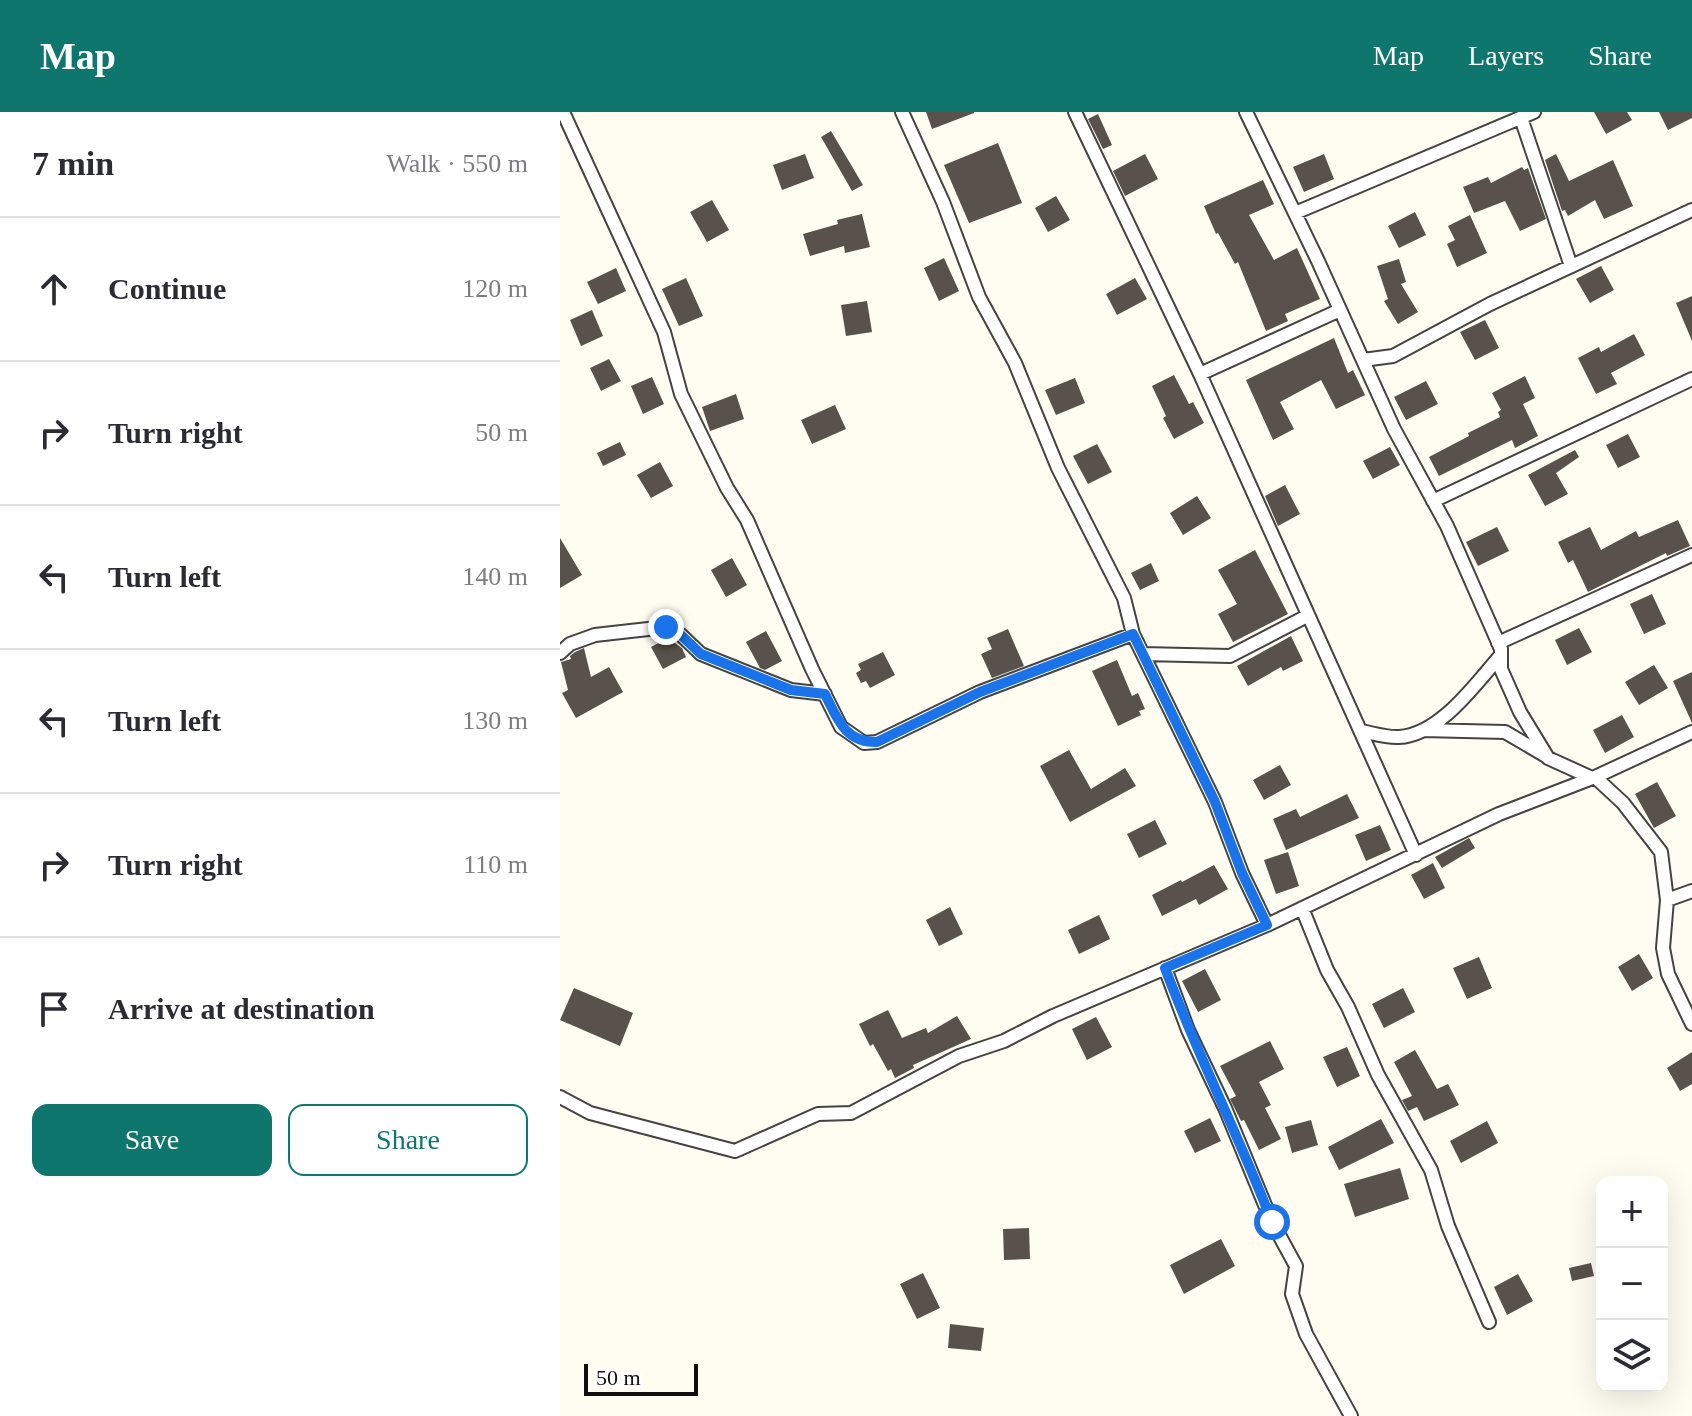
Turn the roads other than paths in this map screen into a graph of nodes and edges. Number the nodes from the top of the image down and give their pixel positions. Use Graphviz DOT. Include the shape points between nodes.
graph roads {
  1 [pos="563,112"];
  2 [pos="902,112"];
  3 [pos="1075,112"];
  4 [pos="1246,112"];
  5 [pos="1534,112"];
  6 [pos="1521,118"];
  7 [pos="1692,210"];
  8 [pos="1295,213"];
  9 [pos="1571,266"];
  10 [pos="1340,310"];
  11 [pos="1363,360"];
  12 [pos="1200,374"];
  13 [pos="1692,379"];
  14 [pos="1433,501"];
  15 [pos="1692,555"];
  16 [pos="1307,616"];
  17 [pos="1133,634"];
  18 [pos="1499,649"];
  19 [pos="560,653"];
  20 [pos="1143,654"];
  21 [pos="825,694"];
  22 [pos="1422,730"];
  23 [pos="1361,731"];
  24 [pos="1692,732"];
  25 [pos="1548,758"];
  26 [pos="1594,777"];
  27 [pos="1416,855"];
  28 [pos="1692,891"];
  29 [pos="1667,900"];
  30 [pos="1302,908"];
  31 [pos="1267,925"];
  32 [pos="1165,968"];
  33 [pos="1692,1024"];
  34 [pos="560,1097"];
  35 [pos="1489,1322"];
  36 [pos="1351,1416"];
  1 -- 21 [label="street" via="664,332 681,394 747,520"];
  2 -- 17 [label="street" via="979,297 1124,598"];
  3 -- 12 [label="street"];
  4 -- 8 [label="street"];
  5 -- 6 [label="street"];
  6 -- 8 [label="street"];
  6 -- 9 [label="street"];
  7 -- 9 [label="street"];
  8 -- 10 [label="street"];
  9 -- 11 [label="street" via="1393,356"];
  10 -- 11 [label="street"];
  10 -- 12 [label="street"];
  11 -- 14 [label="street"];
  12 -- 16 [label="street"];
  13 -- 14 [label="street"];
  14 -- 18 [label="street"];
  15 -- 18 [label="street"];
  16 -- 20 [label="street" via="1230,656"];
  16 -- 23 [label="street"];
  17 -- 20 [label="street"];
  17 -- 21 [label="street" via="980,692 877,742 864,743 841,727"];
  18 -- 22 [label="street" via="1449,713"];
  18 -- 25 [label="street" via="1501,669 1520,712"];
  19 -- 21 [label="street" via="595,635 666,627 701,654 791,690"];
  20 -- 31 [label="street"];
  22 -- 23 [label="street" via="1399,738"];
  22 -- 25 [label="street" via="1505,732"];
  23 -- 27 [label="street"];
  24 -- 26 [label="street"];
  25 -- 26 [label="street"];
  26 -- 27 [label="street" via="1499,814"];
  26 -- 29 [label="street" via="1623,803 1661,852"];
  27 -- 30 [label="street"];
  28 -- 29 [label="street"];
  29 -- 33 [label="street" via="1663,948 1668,974"];
  30 -- 31 [label="street"];
  30 -- 35 [label="street" via="1378,1075 1431,1170 1448,1226"];
  31 -- 32 [label="street"];
  32 -- 34 [label="street" via="959,1056 851,1113 818,1114 735,1151 590,1113"];
  32 -- 36 [label="street" via="1272,1222 1296,1266 1292,1294 1306,1334"];
}
